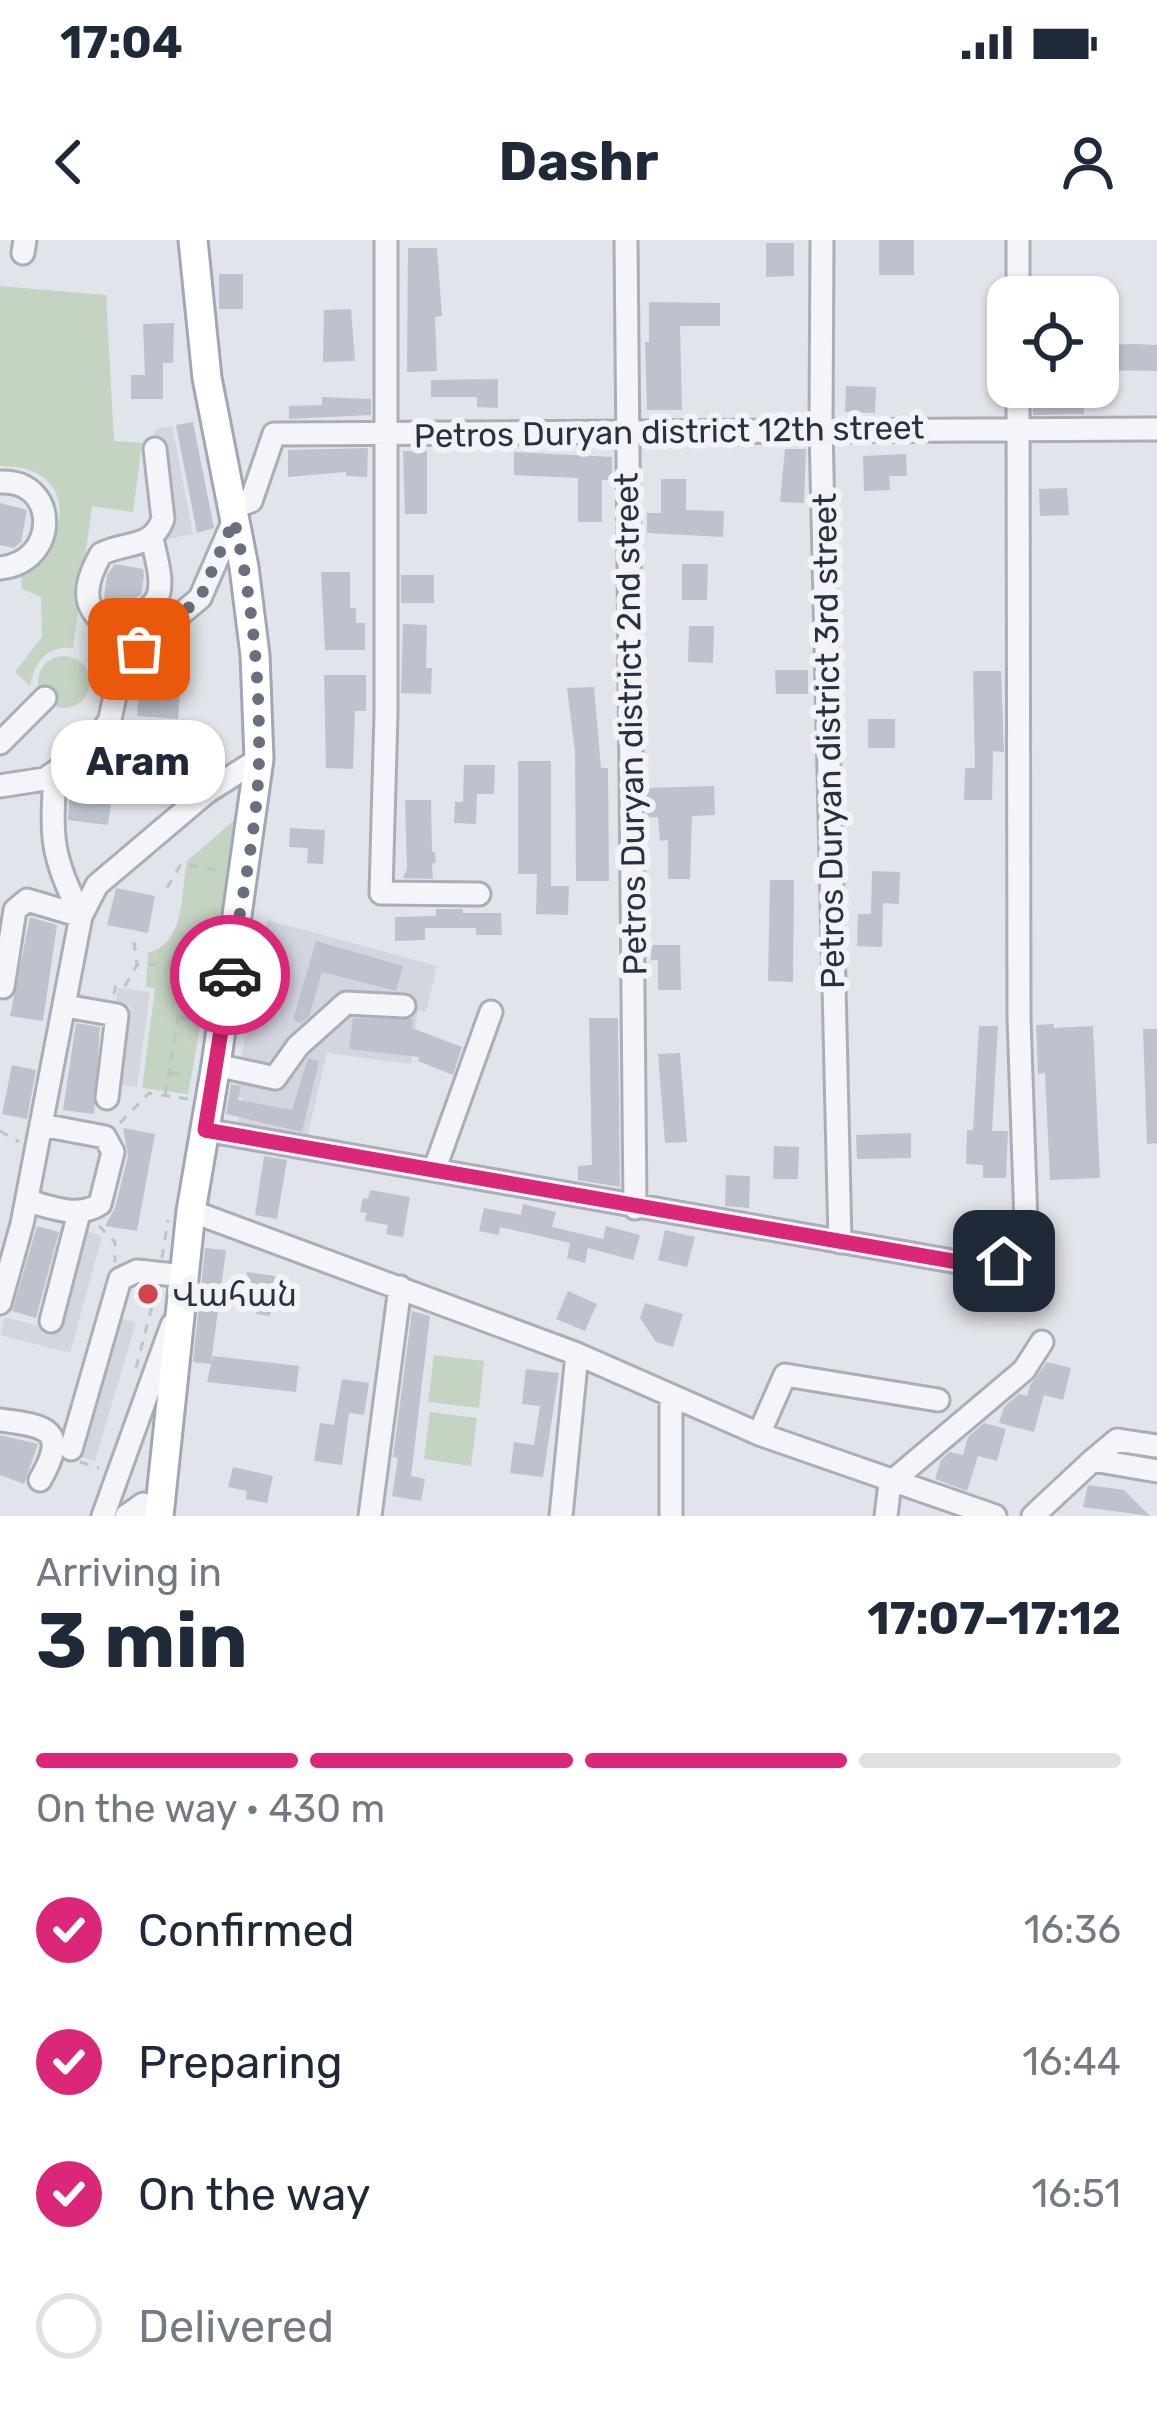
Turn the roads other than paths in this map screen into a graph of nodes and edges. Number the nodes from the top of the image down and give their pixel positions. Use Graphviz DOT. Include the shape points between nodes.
graph roads {
  1 [pos="193,240"];
  2 [pos="386,240"];
  3 [pos="626,240"];
  4 [pos="822,240"];
  5 [pos="1018,240"];
  6 [pos="1018,276"];
  7 [pos="1018,408"];
  8 [pos="1018,427"];
  9 [pos="821,429"];
  10 [pos="1157,429"];
  11 [pos="626,430"];
  12 [pos="387,435"];
  13 [pos="155,448"];
  14 [pos="0,482"];
  15 [pos="232,514"];
  16 [pos="152,539"];
  17 [pos="0,568"];
  18 [pos="108,626"];
  19 [pos="139,649"];
  20 [pos="45,698"];
  21 [pos="0,743"];
  22 [pos="259,759"];
  23 [pos="55,773"];
  24 [pos="2,782"];
  25 [pos="479,894"];
  26 [pos="81,916"];
  27 [pos="3,987"];
  28 [pos="65,1006"];
  29 [pos="404,1006"];
  30 [pos="491,1012"];
  31 [pos="205,1071"];
  32 [pos="107,1098"];
  33 [pos="41,1125"];
  34 [pos="205,1130"];
  35 [pos="435,1168"];
  36 [pos="27,1202"];
  37 [pos="634,1208"];
  38 [pos="180,1210"];
  39 [pos="79,1214"];
  40 [pos="840,1242"];
  41 [pos="176,1282"];
  42 [pos="400,1287"];
  43 [pos="0,1303"];
  44 [pos="51,1321"];
  45 [pos="1042,1342"];
  46 [pos="577,1354"];
  47 [pos="671,1396"];
  48 [pos="938,1400"];
  49 [pos="0,1420"];
  50 [pos="759,1434"];
  51 [pos="1157,1446"];
  52 [pos="71,1449"];
  53 [pos="1093,1460"];
  54 [pos="1157,1471"];
  55 [pos="40,1480"];
  56 [pos="890,1483"];
  57 [pos="103,1516"];
  58 [pos="126,1516"];
  59 [pos="159,1516"];
  60 [pos="370,1516"];
  61 [pos="561,1516"];
  62 [pos="671,1516"];
  63 [pos="886,1516"];
  64 [pos="995,1516"];
  65 [pos="1033,1516"];
  1 -- 15 [label="main road"];
  2 -- 12 [label="street"];
  3 -- 11 [label="street, Petros Duryan district 2nd street"];
  4 -- 9 [label="street, Petros Duryan district 3rd street"];
  5 -- 6 [label="street"];
  7 -- 8 [label="street"];
  8 -- 9 [label="street, Petros Duryan district 12th street"];
  8 -- 10 [label="street, Petros Duryan district 12th street"];
  8 -- 40 [label="street" via="1018,1018 1027,1252 958,1262"];
  9 -- 11 [label="street, Petros Duryan district 12th street"];
  9 -- 40 [label="street, Petros Duryan district 3rd street"];
  11 -- 12 [label="street, Petros Duryan district 12th street"];
  11 -- 37 [label="street, Petros Duryan district 2nd street"];
  12 -- 15 [label="street, Petros Duryan district 12th street" via="274,434 251,501"];
  12 -- 25 [label="street" via="382,892"];
  13 -- 16 [label="street" via="163,519"];
  14 -- 17 [label="street" via="27,488 45,516 40,546"];
  15 -- 19 [label="street" via="200,598"];
  15 -- 22 [label="main road" via="255,655"];
  16 -- 18 [label="street" via="161,579 156,602"];
  16 -- 18 [label="street" via="108,550 90,574 85,596"];
  18 -- 19 [label="street"];
  19 -- 23 [label="street" via="119,677 96,743"];
  20 -- 21 [label="street"];
  22 -- 26 [label="street" via="97,885"];
  22 -- 31 [label="main road"];
  23 -- 24 [label="street"];
  23 -- 26 [label="street" via="51,840"];
  26 -- 27 [label="street" via="20,904"];
  26 -- 28 [label="street"];
  28 -- 32 [label="street" via="117,1015"];
  28 -- 33 [label="street"];
  29 -- 31 [label="street" via="346,1003 275,1078"];
  30 -- 35 [label="street"];
  31 -- 34 [label="main road"];
  33 -- 36 [label="street"];
  33 -- 39 [label="street" via="105,1137 113,1152 100,1204"];
  34 -- 35 [label="street"];
  34 -- 38 [label="main road"];
  35 -- 37 [label="street"];
  36 -- 39 [label="street"];
  36 -- 43 [label="street"];
  37 -- 40 [label="street"];
  38 -- 41 [label="main road"];
  38 -- 42 [label="street"];
  39 -- 44 [label="street"];
  41 -- 52 [label="street" via="131,1271 118,1282"];
  41 -- 57 [label="street"];
  41 -- 59 [label="main road"];
  42 -- 46 [label="street"];
  42 -- 60 [label="street"];
  45 -- 56 [label="street" via="1024,1370"];
  46 -- 47 [label="street"];
  46 -- 61 [label="street"];
  47 -- 50 [label="street"];
  47 -- 62 [label="street"];
  48 -- 50 [label="street" via="785,1376"];
  49 -- 55 [label="street" via="50,1433"];
  50 -- 56 [label="street"];
  51 -- 53 [label="street" via="1117,1440"];
  53 -- 54 [label="street"];
  53 -- 65 [label="street"];
  56 -- 63 [label="street"];
  56 -- 64 [label="street"];
  58 -- 59 [label="street" via="143,1504"];
}
